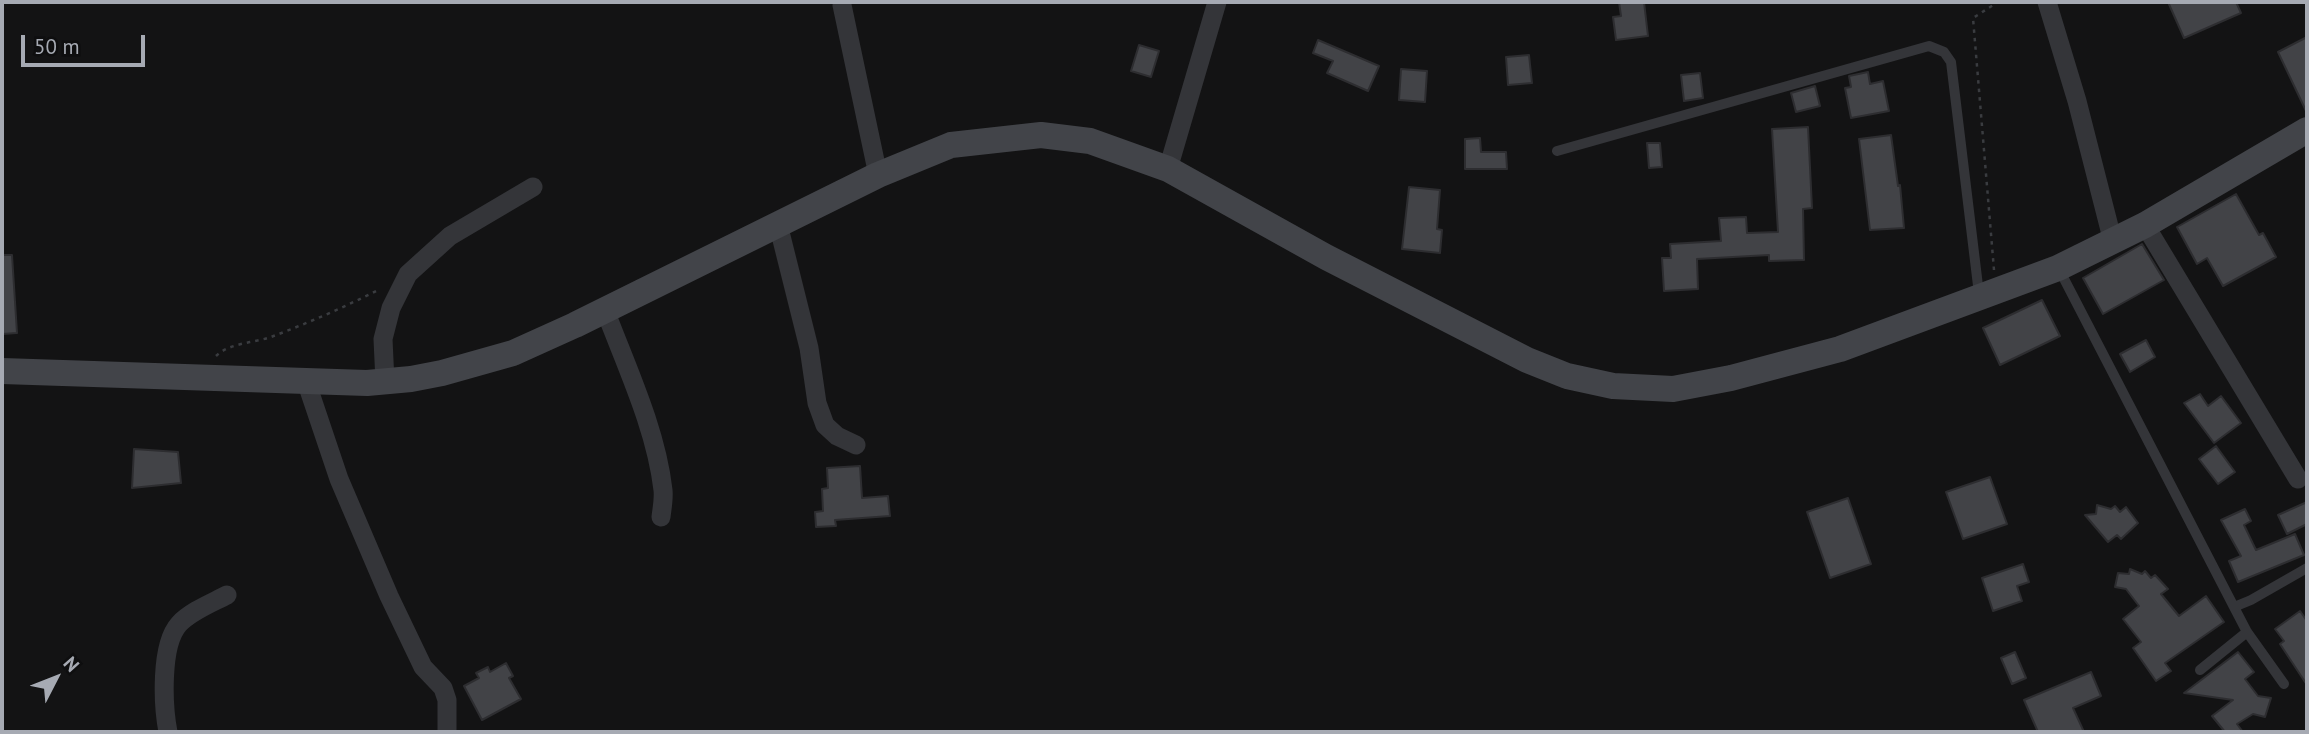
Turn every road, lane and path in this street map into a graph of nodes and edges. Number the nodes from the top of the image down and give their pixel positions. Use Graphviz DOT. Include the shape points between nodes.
graph roads {
  1 [pos="1217,2"];
  2 [pos="1998,2"];
  3 [pos="2047,2"];
  4 [pos="842,5"];
  5 [pos="2307,130"];
  6 [pos="1557,151"];
  7 [pos="1168,169"];
  8 [pos="878,175"];
  9 [pos="533,187"];
  10 [pos="778,224"];
  11 [pos="2146,225"];
  12 [pos="2113,242"];
  13 [pos="2058,268"];
  14 [pos="408,274"];
  15 [pos="1987,295"];
  16 [pos="605,310"];
  17 [pos="2,371"];
  18 [pos="196,376"];
  19 [pos="306,381"];
  20 [pos="385,382"];
  21 [pos="856,445"];
  22 [pos="2298,479"];
  23 [pos="661,517"];
  24 [pos="2307,568"];
  25 [pos="227,594"];
  26 [pos="2234,607"];
  27 [pos="2247,632"];
  28 [pos="2200,670"];
  29 [pos="2284,684"];
  30 [pos="168,732"];
  31 [pos="447,732"];
  1 -- 7 [label="street"];
  2 -- 15 [label="path" via="1973,18"];
  3 -- 12 [label="street"];
  4 -- 8 [label="street"];
  5 -- 11 [label="street"];
  6 -- 15 [label="lane" via="1929,46 1944,52 1951,62"];
  7 -- 8 [label="street" via="1090,141 1041,135 951,145"];
  7 -- 15 [label="street" via="1527,360 1567,376 1613,386 1673,389 1731,378 1840,349"];
  8 -- 10 [label="street"];
  9 -- 14 [label="street" via="450,236"];
  10 -- 16 [label="street"];
  10 -- 21 [label="street" via="821,414 837,436"];
  11 -- 12 [label="street"];
  11 -- 22 [label="street"];
  12 -- 13 [label="street"];
  13 -- 15 [label="street"];
  13 -- 26 [label="lane"];
  14 -- 18 [label="path" via="327,314 268,338 222,350"];
  14 -- 20 [label="street" via="391,308 383,339"];
  16 -- 20 [label="street" via="513,353 442,373"];
  16 -- 23 [label="street" via="657,459 663,493"];
  17 -- 18 [label="street"];
  18 -- 19 [label="street"];
  19 -- 20 [label="street"];
  19 -- 31 [label="street" via="339,479 389,596 423,667 443,688"];
  24 -- 26 [label="lane"];
  25 -- 30 [label="street" via="179,624 170,643 164,713"];
  26 -- 27 [label="lane"];
  27 -- 28 [label="lane"];
  27 -- 29 [label="lane"];
}
